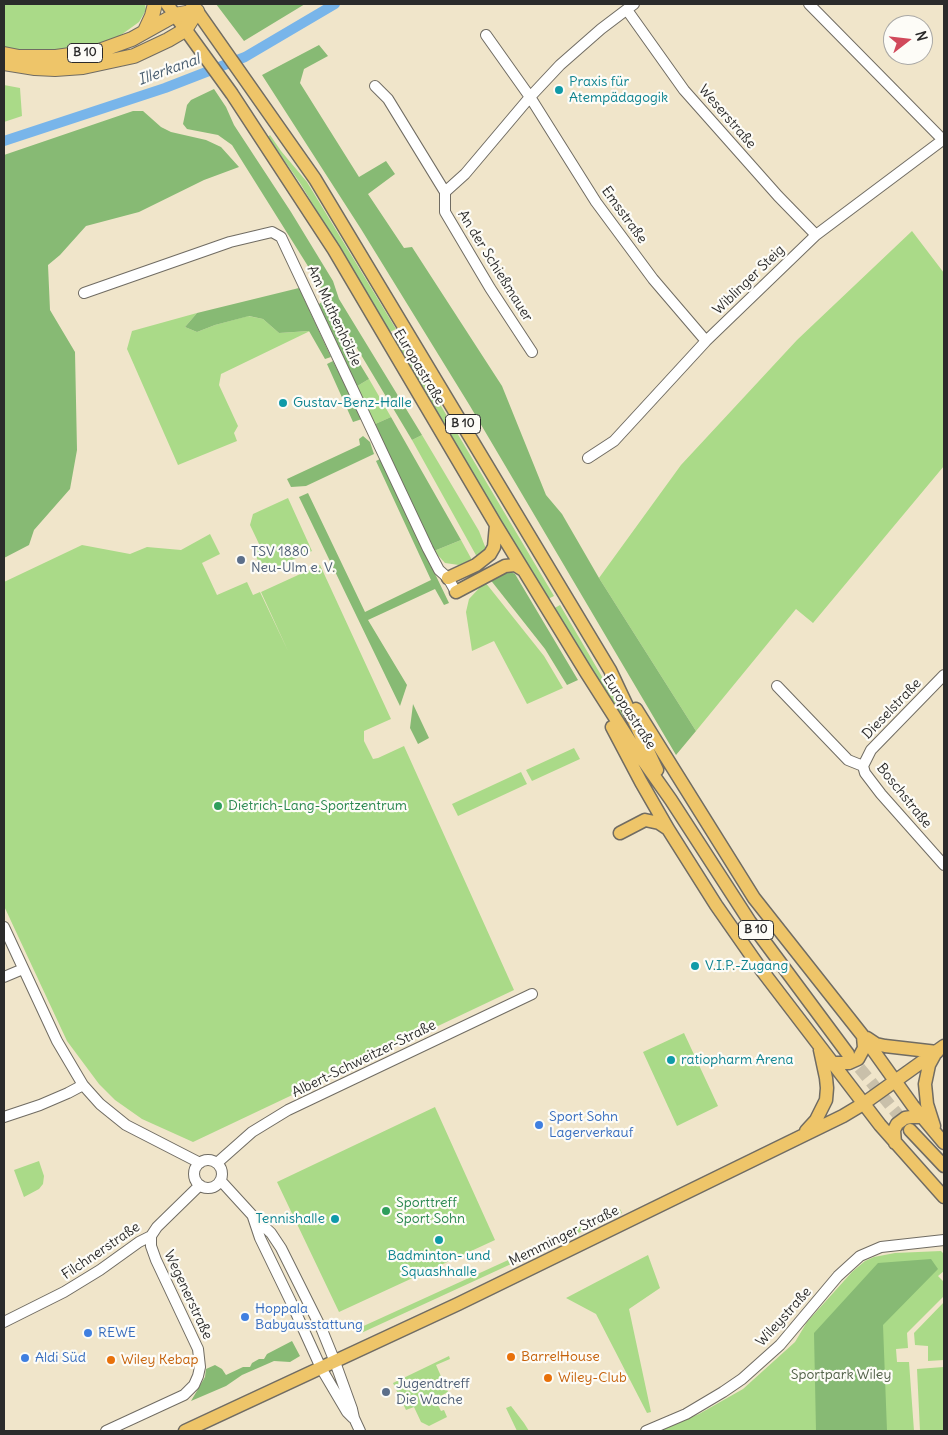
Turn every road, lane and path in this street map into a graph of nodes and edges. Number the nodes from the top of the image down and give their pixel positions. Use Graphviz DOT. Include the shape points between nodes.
graph roads {
  1 [pos="155,4"];
  2 [pos="809,4"];
  3 [pos="195,7"];
  4 [pos="630,7"];
  5 [pos="171,9"];
  6 [pos="185,30"];
  7 [pos="145,31"];
  8 [pos="486,35"];
  9 [pos="4,54"];
  10 [pos="4,64"];
  11 [pos="375,86"];
  12 [pos="530,97"];
  13 [pos="944,140"];
  14 [pos="444,192"];
  15 [pos="816,235"];
  16 [pos="84,293"];
  17 [pos="706,341"];
  18 [pos="532,352"];
  19 [pos="588,458"];
  20 [pos="496,525"];
  21 [pos="523,570"];
  22 [pos="448,578"];
  23 [pos="456,592"];
  24 [pos="610,670"];
  25 [pos="586,672"];
  26 [pos="944,675"];
  27 [pos="777,686"];
  28 [pos="863,766"];
  29 [pos="641,782"];
  30 [pos="671,800"];
  31 [pos="645,820"];
  32 [pos="668,829"];
  33 [pos="620,833"];
  34 [pos="944,865"];
  35 [pos="4,927"];
  36 [pos="23,969"];
  37 [pos="4,978"];
  38 [pos="532,994"];
  39 [pos="863,1036"];
  40 [pos="818,1046"];
  41 [pos="940,1049"];
  42 [pos="848,1054"];
  43 [pos="832,1063"];
  44 [pos="896,1082"];
  45 [pos="83,1084"];
  46 [pos="863,1104"];
  47 [pos="923,1117"];
  48 [pos="4,1118"];
  49 [pos="910,1130"];
  50 [pos="799,1138"];
  51 [pos="942,1141"];
  52 [pos="895,1143"];
  53 [pos="200,1163"];
  54 [pos="217,1163"];
  55 [pos="944,1166"];
  56 [pos="221,1181"];
  57 [pos="200,1185"];
  58 [pos="944,1197"];
  59 [pos="253,1216"];
  60 [pos="151,1236"];
  61 [pos="944,1240"];
  62 [pos="4,1322"];
  63 [pos="335,1362"];
  64 [pos="321,1368"];
  65 [pos="354,1418"];
  66 [pos="106,1431"];
  67 [pos="185,1431"];
  68 [pos="360,1431"];
  69 [pos="646,1431"];
  1 -- 7 [label="highway"];
  2 -- 13 [label="street"];
  3 -- 5 [label="highway, B 10"];
  3 -- 6 [label="highway"];
  3 -- 24 [label="main road, Europastraße / B 10" via="315,179"];
  4 -- 12 [label="street" via="560,65"];
  4 -- 15 [label="street, Weserstraße" via="684,90"];
  5 -- 6 [label="main road, Europastraße / B 10"];
  5 -- 7 [label="highway, B 10"];
  6 -- 10 [label="highway, B 10" via="134,56 83,67 55,69"];
  6 -- 20 [label="main road, Europastraße / B 10" via="232,94 334,250"];
  7 -- 9 [label="highway, B 10" via="115,46 89,53 48,57"];
  8 -- 12 [label="street"];
  11 -- 14 [label="street, An der Schießmauer" via="388,99"];
  12 -- 14 [label="street" via="465,174"];
  12 -- 17 [label="street, Emsstraße" via="596,202 653,279"];
  13 -- 15 [label="street, Wiblinger Steig"];
  14 -- 18 [label="street, An der Schießmauer" via="445,212"];
  15 -- 17 [label="street, Wiblinger Steig"];
  16 -- 22 [label="street, Am Muthenhölzle" via="230,242 272,232 281,237 428,549"];
  17 -- 19 [label="street, Wiblinger Steig" via="614,441"];
  20 -- 21 [label="main road, Europastraße / B 10"];
  20 -- 22 [label="main road" via="490,554 476,566"];
  21 -- 23 [label="main road" via="515,565 505,566"];
  21 -- 25 [label="main road, Europastraße / B 10"];
  22 -- 23 [label="street, Am Muthenhölzle"];
  24 -- 30 [label="main road, Europastraße / B 10"];
  24 -- 39 [label="main road" via="754,898"];
  25 -- 29 [label="main road"];
  25 -- 30 [label="main road, Europastraße / B 10"];
  26 -- 28 [label="street, Dieselstraße" via="871,750"];
  27 -- 28 [label="street, Boschstraße" via="848,760"];
  28 -- 34 [label="street, Boschstraße" via="881,794"];
  29 -- 31 [label="main road" via="647,808"];
  29 -- 32 [label="main road"];
  30 -- 42 [label="main road, Europastraße / B 10" via="750,922"];
  31 -- 32 [label="main road"];
  31 -- 33 [label="main road"];
  32 -- 40 [label="main road" via="732,929"];
  35 -- 36 [label="street"];
  36 -- 37 [label="street"];
  36 -- 45 [label="street" via="57,1041"];
  38 -- 54 [label="street, Albert-Schweitzer-Straße" via="288,1110 252,1132"];
  39 -- 41 [label="main road" via="885,1046"];
  39 -- 43 [label="main road" via="864,1048 858,1059 849,1063"];
  39 -- 44 [label="main road"];
  40 -- 43 [label="main road"];
  40 -- 50 [label="main road" via="826,1078 826,1100 816,1120"];
  41 -- 44 [label="main road, Memminger Straße"];
  41 -- 51 [label="main road" via="928,1070 926,1093 930,1118"];
  43 -- 46 [label="main road"];
  44 -- 46 [label="main road, Memminger Straße"];
  44 -- 47 [label="main road"];
  45 -- 48 [label="street"];
  45 -- 53 [label="street" via="100,1104 126,1125"];
  46 -- 50 [label="main road, Memminger Straße"];
  46 -- 52 [label="main road"];
  47 -- 51 [label="main road"];
  47 -- 52 [label="main road" via="905,1118 897,1124"];
  49 -- 55 [label="main road"];
  50 -- 63 [label="main road, Memminger Straße"];
  52 -- 58 [label="main road"];
  53 -- 54 [label="street" via="209,1160"];
  53 -- 57 [label="street" via="194,1174"];
  54 -- 56 [label="street" via="222,1173"];
  56 -- 57 [label="street" via="210,1188"];
  56 -- 59 [label="street"];
  57 -- 60 [label="street, Filchnerstraße" via="156,1227"];
  59 -- 63 [label="street" via="281,1248"];
  59 -- 64 [label="street" via="260,1238"];
  60 -- 62 [label="street, Filchnerstraße" via="64,1292"];
  60 -- 66 [label="street, Wegenerstraße" via="156,1260 198,1348 198,1376 184,1395"];
  61 -- 69 [label="street, Wileystraße" via="881,1247 860,1256 838,1276 780,1346 742,1379 686,1414"];
  63 -- 64 [label="main road, Memminger Straße"];
  63 -- 65 [label="street"];
  64 -- 65 [label="street" via="347,1412"];
  64 -- 67 [label="main road, Memminger Straße"];
  65 -- 68 [label="street"];
}
